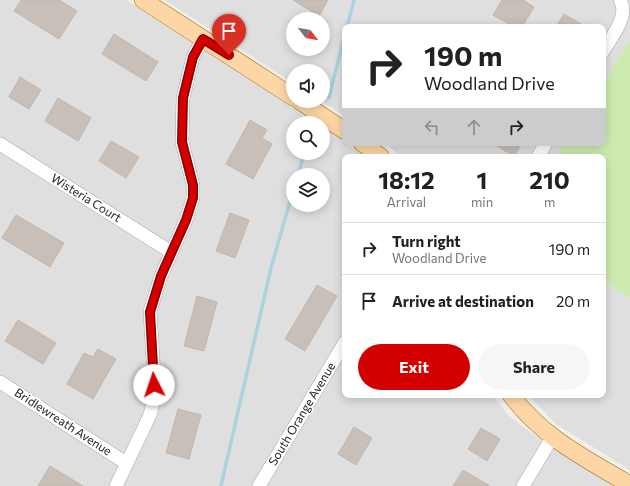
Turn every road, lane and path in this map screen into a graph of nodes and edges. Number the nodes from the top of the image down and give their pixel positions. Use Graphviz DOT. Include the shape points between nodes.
graph roads {
  1 [pos="143,0"];
  2 [pos="620,0"];
  3 [pos="203,39"];
  4 [pos="606,46"];
  5 [pos="286,92"];
  6 [pos="310,108"];
  7 [pos="342,129"];
  8 [pos="0,144"];
  9 [pos="366,146"];
  10 [pos="377,154"];
  11 [pos="172,252"];
  12 [pos="342,347"];
  13 [pos="0,382"];
  14 [pos="513,398"];
  15 [pos="552,438"];
  16 [pos="126,462"];
  17 [pos="630,485"];
  18 [pos="116,486"];
  19 [pos="259,486"];
  20 [pos="523,486"];
  1 -- 3 [label="main road"];
  2 -- 4 [label="street" via="625,8 624,16"];
  3 -- 5 [label="main road"];
  3 -- 11 [label="street" via="193,57 183,98 182,142 193,185 193,198"];
  6 -- 7 [label="main road"];
  8 -- 11 [label="street, Wisteria Court"];
  9 -- 10 [label="main road"];
  11 -- 16 [label="street" via="161,276 150,312 155,394 150,416"];
  12 -- 19 [label="street, South Orange Avenue"];
  13 -- 16 [label="street, Bridlewreath Avenue"];
  14 -- 15 [label="main road" via="532,421"];
  15 -- 17 [label="main road"];
  15 -- 20 [label="street"];
  16 -- 18 [label="street"];
}
